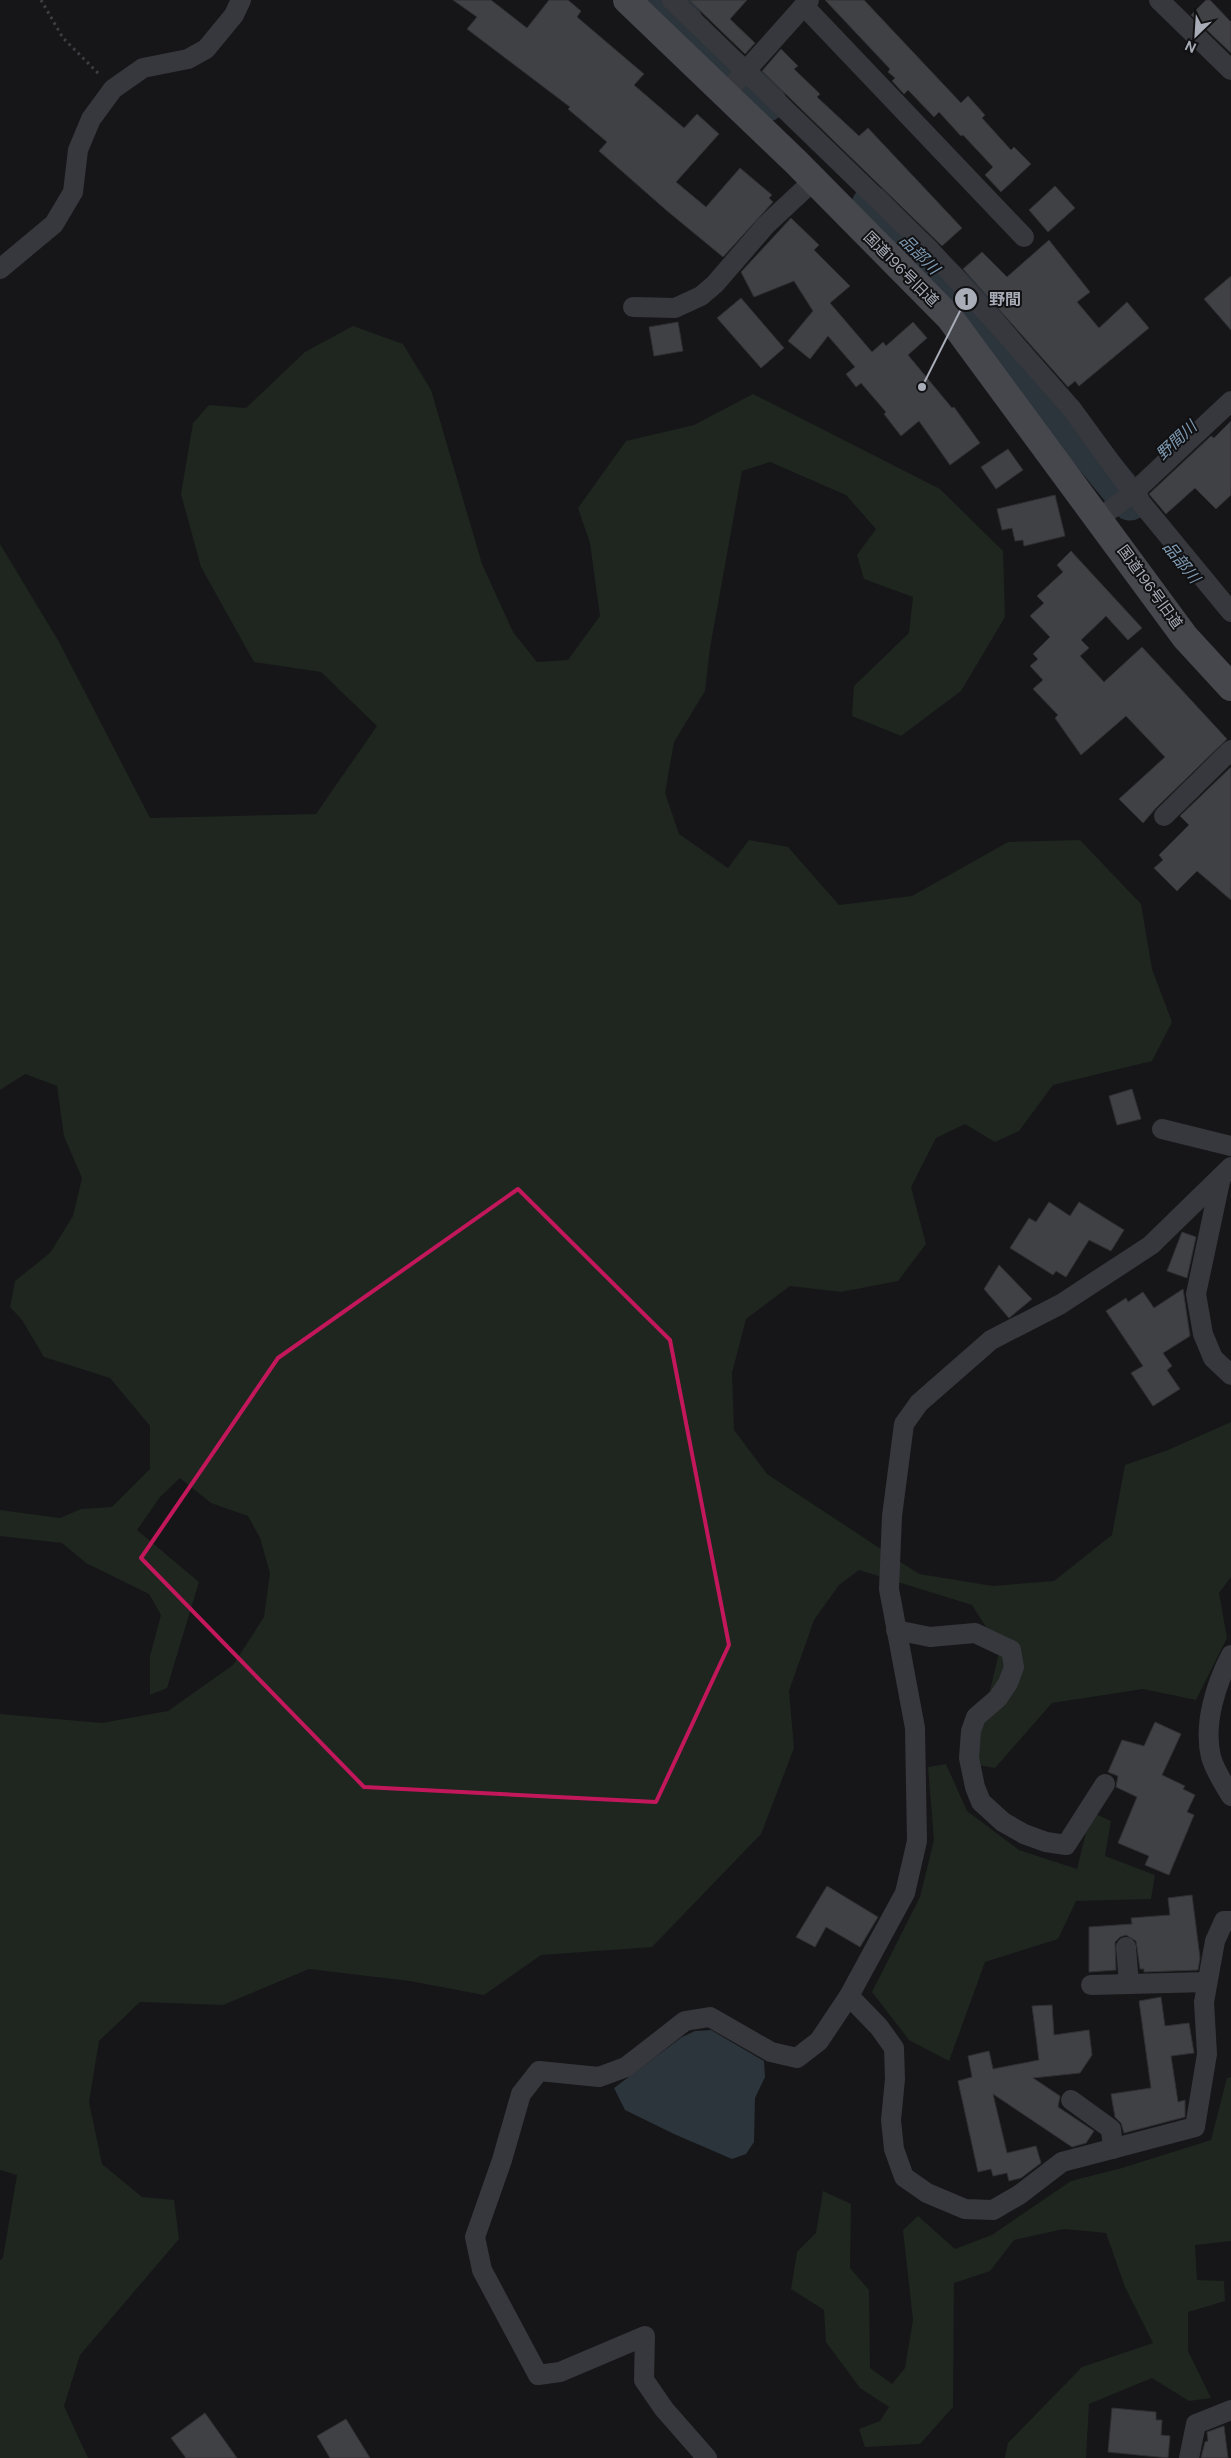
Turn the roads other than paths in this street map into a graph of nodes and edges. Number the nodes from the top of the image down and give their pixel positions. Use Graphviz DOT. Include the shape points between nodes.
graph roads {
  1 [pos="241,0"];
  2 [pos="627,0"];
  3 [pos="672,0"];
  4 [pos="1159,0"];
  5 [pos="806,3"];
  6 [pos="1231,70"];
  7 [pos="746,71"];
  8 [pos="726,93"];
  9 [pos="813,181"];
  10 [pos="1024,237"];
  11 [pos="0,269"];
  12 [pos="633,307"];
  13 [pos="1231,401"];
  14 [pos="1132,492"];
  15 [pos="1099,518"];
  16 [pos="1231,612"];
  17 [pos="1231,687"];
  18 [pos="1231,750"];
  19 [pos="1164,816"];
  20 [pos="1162,1129"];
  21 [pos="1231,1146"];
  22 [pos="1226,1172"];
  23 [pos="1231,1375"];
  24 [pos="896,1630"];
  25 [pos="1231,1655"];
  26 [pos="1105,1784"];
  27 [pos="1231,1796"];
  28 [pos="1231,1921"];
  29 [pos="1126,1947"];
  30 [pos="1207,1982"];
  31 [pos="1129,1984"];
  32 [pos="1091,1986"];
  33 [pos="849,1996"];
  34 [pos="1071,2100"];
  35 [pos="1113,2148"];
  36 [pos="1231,2410"];
  37 [pos="707,2458"];
  38 [pos="1189,2458"];
  1 -- 11 [label="street" via="234,15 206,48 188,58 143,68 113,89 91,119 78,150 72,192 54,224"];
  2 -- 8 [label="street, 国道196号旧道"];
  3 -- 7 [label="street"];
  4 -- 6 [label="street"];
  5 -- 7 [label="street"];
  5 -- 10 [label="street"];
  7 -- 8 [label="street"];
  7 -- 14 [label="street" via="929,250 1079,420"];
  8 -- 9 [label="street, 国道196号旧道"];
  9 -- 12 [label="street" via="766,225 701,296 675,308"];
  9 -- 15 [label="street, 国道196号旧道" via="950,318"];
  13 -- 14 [label="street"];
  14 -- 15 [label="street"];
  14 -- 16 [label="street"];
  15 -- 17 [label="street, 国道196号旧道" via="1185,637"];
  18 -- 19 [label="street"];
  20 -- 21 [label="street"];
  22 -- 23 [label="street" via="1196,1294 1204,1334 1213,1358"];
  22 -- 24 [label="street" via="1151,1245 1061,1304 991,1340 919,1403 904,1424 892,1516 889,1589"];
  24 -- 26 [label="street" via="930,1637 975,1633 1011,1650 1014,1667 998,1698 976,1717 971,1731 969,1758 981,1802 1003,1822 1024,1834 1066,1845"];
  24 -- 33 [label="street" via="915,1728 917,1841 905,1893"];
  25 -- 27 [label="street" via="1224,1668 1210,1722 1211,1757"];
  28 -- 30 [label="street" via="1224,1921 1215,1941"];
  29 -- 31 [label="street"];
  30 -- 31 [label="street"];
  30 -- 35 [label="street" via="1204,2002 1207,2054 1195,2127"];
  31 -- 32 [label="street"];
  33 -- 35 [label="street" via="894,2048 891,2120 894,2149 904,2177 927,2194 965,2209 993,2210 1019,2195 1062,2162"];
  33 -- 37 [label="street" via="819,2041 797,2058 770,2052 710,2017 685,2021 626,2067 599,2077 539,2071 521,2094 475,2237 482,2270 538,2375 560,2372 645,2336 644,2380 664,2409"];
  34 -- 35 [label="street" via="1111,2129"];
  36 -- 38 [label="street" via="1196,2424"];
}
